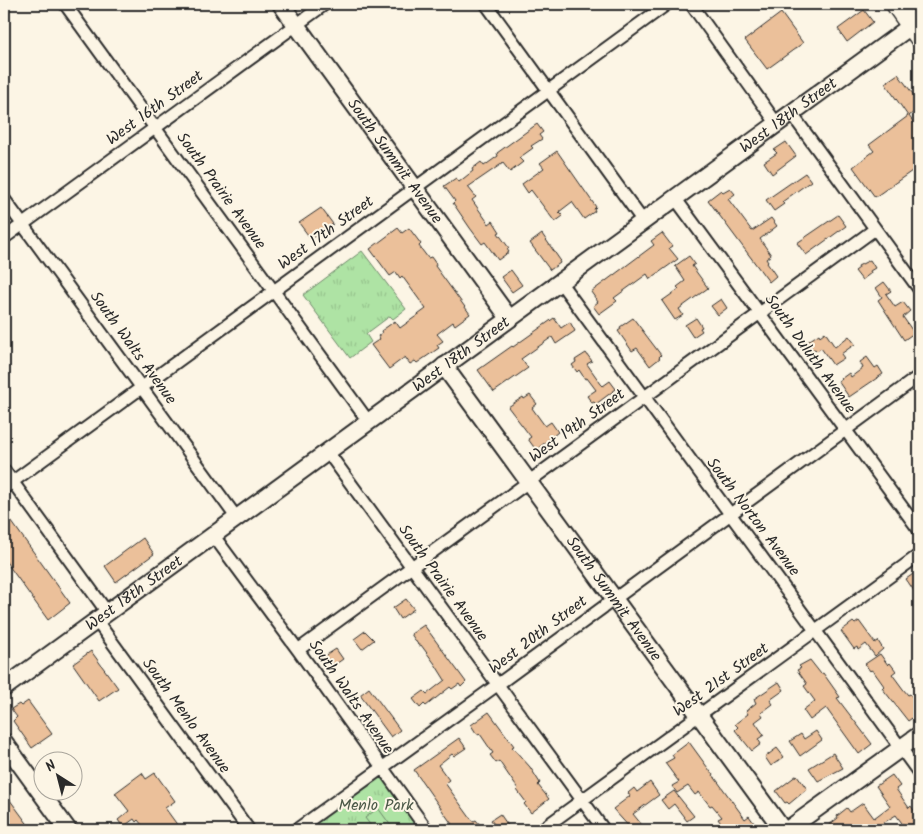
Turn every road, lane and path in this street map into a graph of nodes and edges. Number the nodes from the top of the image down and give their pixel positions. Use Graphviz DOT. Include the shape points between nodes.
graph roads {
  1 [pos="65,4"];
  2 [pos="281,4"];
  3 [pos="325,4"];
  4 [pos="486,4"];
  5 [pos="667,4"];
  6 [pos="691,4"];
  7 [pos="895,4"];
  8 [pos="296,24"];
  9 [pos="916,28"];
  10 [pos="550,90"];
  11 [pos="791,113"];
  12 [pos="777,124"];
  13 [pos="155,128"];
  14 [pos="414,189"];
  15 [pos="675,198"];
  16 [pos="4,199"];
  17 [pos="643,221"];
  18 [pos="22,224"];
  19 [pos="875,229"];
  20 [pos="4,238"];
  21 [pos="560,282"];
  22 [pos="919,289"];
  23 [pos="274,291"];
  24 [pos="760,313"];
  25 [pos="509,318"];
  26 [pos="444,366"];
  27 [pos="919,376"];
  28 [pos="142,387"];
  29 [pos="645,397"];
  30 [pos="368,422"];
  31 [pos="846,430"];
  32 [pos="327,451"];
  33 [pos="4,470"];
  34 [pos="528,482"];
  35 [pos="8,485"];
  36 [pos="730,515"];
  37 [pos="236,517"];
  38 [pos="919,530"];
  39 [pos="212,535"];
  40 [pos="919,555"];
  41 [pos="410,567"];
  42 [pos="614,598"];
  43 [pos="102,616"];
  44 [pos="816,630"];
  45 [pos="298,650"];
  46 [pos="497,685"];
  47 [pos="4,688"];
  48 [pos="700,715"];
  49 [pos="919,735"];
  50 [pos="4,742"];
  51 [pos="901,748"];
  52 [pos="382,768"];
  53 [pos="919,773"];
  54 [pos="582,800"];
  55 [pos="68,830"];
  56 [pos="249,830"];
  57 [pos="296,830"];
  58 [pos="427,830"];
  59 [pos="541,830"];
  60 [pos="604,830"];
  61 [pos="783,830"];
  62 [pos="787,830"];
  1 -- 13 [label="street, South Prairie Avenue"];
  2 -- 8 [label="street, South Summit Avenue"];
  3 -- 8 [label="street, West 16th Street"];
  4 -- 10 [label="street"];
  5 -- 10 [label="street, West 17th Street"];
  6 -- 12 [label="street"];
  7 -- 9 [label="main road"];
  8 -- 13 [label="street, West 16th Street"];
  8 -- 14 [label="street, South Summit Avenue"];
  9 -- 11 [label="street, West 18th Street"];
  10 -- 14 [label="street, West 17th Street"];
  10 -- 17 [label="street"];
  11 -- 12 [label="street, West 18th Street"];
  11 -- 19 [label="street"];
  12 -- 15 [label="street, West 18th Street"];
  13 -- 18 [label="street, West 16th Street"];
  13 -- 23 [label="street, South Prairie Avenue"];
  14 -- 23 [label="street, West 17th Street"];
  14 -- 25 [label="street, South Summit Avenue"];
  15 -- 17 [label="street, West 18th Street"];
  15 -- 24 [label="street, South Duluth Avenue"];
  16 -- 18 [label="street, South Walts Avenue"];
  17 -- 21 [label="street, West 18th Street"];
  18 -- 20 [label="street, West 16th Street"];
  18 -- 28 [label="street, South Walts Avenue"];
  19 -- 22 [label="street"];
  19 -- 24 [label="street, West 19th Street"];
  21 -- 25 [label="street, West 18th Street"];
  21 -- 29 [label="street, South Norton Avenue"];
  23 -- 28 [label="street, West 17th Street"];
  23 -- 30 [label="street, South Prairie Avenue"];
  24 -- 29 [label="street, West 19th Street"];
  24 -- 31 [label="street, South Duluth Avenue"];
  25 -- 26 [label="street, West 18th Street"];
  26 -- 30 [label="street, West 18th Street"];
  26 -- 34 [label="street, South Summit Avenue"];
  27 -- 31 [label="street, West 20th Street"];
  28 -- 35 [label="street, West 17th Street"];
  28 -- 37 [label="street, South Walts Avenue"];
  29 -- 34 [label="street, West 19th Street"];
  29 -- 36 [label="street, South Norton Avenue"];
  30 -- 32 [label="street, West 18th Street"];
  31 -- 36 [label="street, West 20th Street"];
  31 -- 38 [label="street, South Duluth Avenue"];
  32 -- 37 [label="street, West 18th Street"];
  32 -- 41 [label="street, South Prairie Avenue"];
  33 -- 35 [label="street, South Menlo Avenue"];
  34 -- 41 [label="street, West 19th Street"];
  34 -- 42 [label="street, South Summit Avenue"];
  35 -- 43 [label="street, South Menlo Avenue"];
  36 -- 42 [label="street, West 20th Street"];
  36 -- 44 [label="street, South Norton Avenue"];
  37 -- 39 [label="street, West 18th Street"];
  39 -- 43 [label="street, West 18th Street"];
  39 -- 45 [label="street, South Walts Avenue"];
  40 -- 44 [label="street, West 21st Street"];
  41 -- 45 [label="street, West 19th Street"];
  41 -- 46 [label="street, South Prairie Avenue"];
  42 -- 46 [label="street, West 20th Street"];
  42 -- 48 [label="street, South Summit Avenue"];
  43 -- 47 [label="street, West 18th Street"];
  43 -- 56 [label="street, South Menlo Avenue"];
  44 -- 48 [label="street, West 21st Street"];
  44 -- 51 [label="street, South Norton Avenue"];
  45 -- 52 [label="street, South Walts Avenue"];
  46 -- 52 [label="street, West 20th Street"];
  46 -- 54 [label="street, South Prairie Avenue"];
  48 -- 54 [label="street, West 21st Street"];
  48 -- 61 [label="street, South Summit Avenue"];
  49 -- 51 [label="street"];
  50 -- 55 [label="street"];
  51 -- 53 [label="street, South Norton Avenue"];
  51 -- 62 [label="street"];
  52 -- 57 [label="street, West 20th Street"];
  52 -- 58 [label="street, South Walts Avenue"];
  54 -- 59 [label="street, West 21st Street"];
  54 -- 60 [label="street, South Prairie Avenue"];
}
